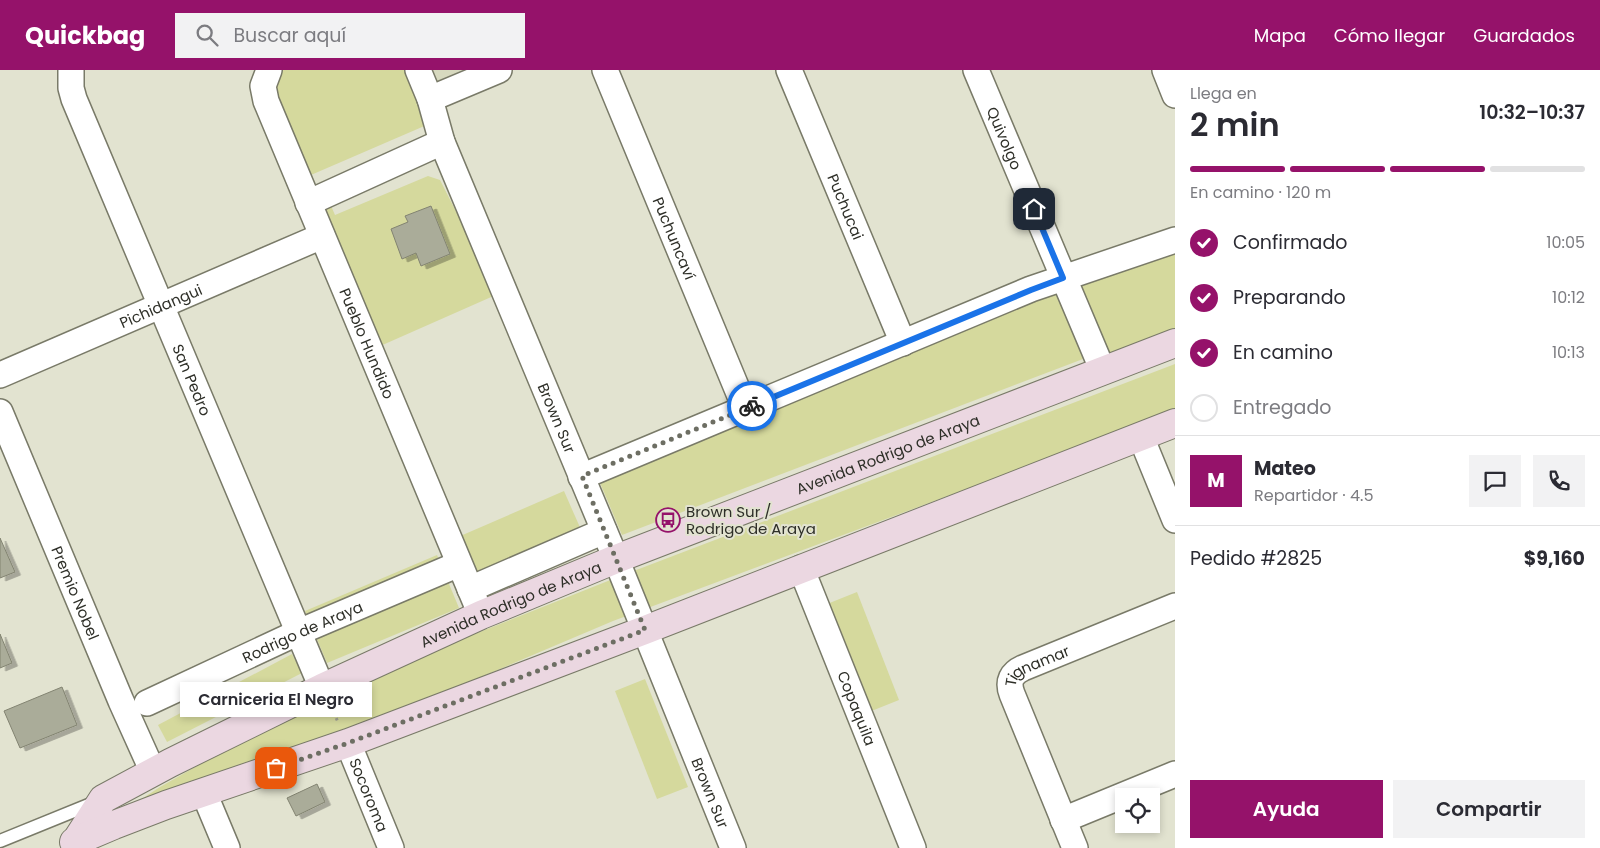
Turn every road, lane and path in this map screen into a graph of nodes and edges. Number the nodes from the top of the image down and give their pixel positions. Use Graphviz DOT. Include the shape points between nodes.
graph roads {
  1 [pos="71,70"];
  2 [pos="269,70"];
  3 [pos="418,70"];
  4 [pos="498,70"];
  5 [pos="605,70"];
  6 [pos="789,70"];
  7 [pos="976,70"];
  8 [pos="1165,70"];
  9 [pos="1175,94"];
  10 [pos="430,99"];
  11 [pos="442,142"];
  12 [pos="308,203"];
  13 [pos="322,236"];
  14 [pos="1175,240"];
  15 [pos="1063,278"];
  16 [pos="161,305"];
  17 [pos="903,343"];
  18 [pos="1175,343"];
  19 [pos="1103,371"];
  20 [pos="0,375"];
  21 [pos="746,408"];
  22 [pos="0,412"];
  23 [pos="1175,423"];
  24 [pos="1140,436"];
  25 [pos="582,476"];
  26 [pos="1175,520"];
  27 [pos="604,531"];
  28 [pos="616,559"];
  29 [pos="459,564"];
  30 [pos="801,568"];
  31 [pos="470,589"];
  32 [pos="1175,606"];
  33 [pos="481,615"];
  34 [pos="645,630"];
  35 [pos="298,632"];
  36 [pos="322,688"];
  37 [pos="147,703"];
  38 [pos="348,743"];
  39 [pos="153,772"];
  40 [pos="1175,774"];
  41 [pos="204,793"];
  42 [pos="103,799"];
  43 [pos="1063,820"];
  44 [pos="0,841"];
  45 [pos="70,845"];
  46 [pos="227,848"];
  47 [pos="391,848"];
  48 [pos="733,848"];
  49 [pos="913,848"];
  50 [pos="1075,848"];
  1 -- 16 [label="street, San Pedro" via="74,99"];
  2 -- 12 [label="street, Pueblo Hundido" via="263,94"];
  3 -- 10 [label="street, Brown Sur"];
  4 -- 10 [label="street"];
  5 -- 21 [label="street, Puchuncaví"];
  6 -- 17 [label="street, Puchucai"];
  7 -- 15 [label="street, Quivolgo"];
  8 -- 9 [label="street"];
  10 -- 11 [label="street, Brown Sur"];
  11 -- 12 [label="street"];
  11 -- 25 [label="street, Brown Sur"];
  12 -- 13 [label="street, Pueblo Hundido"];
  13 -- 16 [label="street, Pichidangui"];
  13 -- 29 [label="street, Pueblo Hundido"];
  14 -- 15 [label="street"];
  15 -- 17 [label="street"];
  15 -- 19 [label="street, Quivolgo"];
  16 -- 20 [label="street, Pichidangui"];
  16 -- 35 [label="street, San Pedro"];
  17 -- 21 [label="street"];
  18 -- 19 [label="main road, Avenida Rodrigo de Araya"];
  19 -- 28 [label="main road, Avenida Rodrigo de Araya"];
  21 -- 25 [label="street"];
  22 -- 39 [label="street, Premio Nobel"];
  23 -- 24 [label="main road, Avenida Rodrigo de Araya"];
  24 -- 26 [label="street"];
  24 -- 30 [label="main road, Avenida Rodrigo de Araya"];
  25 -- 27 [label="street, Brown Sur"];
  27 -- 28 [label="street, Brown Sur"];
  27 -- 31 [label="street"];
  28 -- 33 [label="main road, Avenida Rodrigo de Araya"];
  28 -- 34 [label="street, Brown Sur"];
  29 -- 31 [label="street, Pueblo Hundido"];
  29 -- 35 [label="street, Rodrigo de Araya"];
  30 -- 34 [label="main road, Avenida Rodrigo de Araya"];
  30 -- 49 [label="street, Copaquila"];
  31 -- 33 [label="street, Pueblo Hundido"];
  32 -- 43 [label="street, Tignamar" via="1023,668 1013,675 1009,687"];
  33 -- 36 [label="main road, Avenida Rodrigo de Araya"];
  34 -- 38 [label="main road, Avenida Rodrigo de Araya"];
  34 -- 48 [label="street, Brown Sur"];
  35 -- 36 [label="street, San Pedro"];
  35 -- 37 [label="street, Rodrigo de Araya"];
  36 -- 38 [label="path"];
  36 -- 39 [label="main road, Avenida Rodrigo de Araya"];
  38 -- 41 [label="main road, Avenida Rodrigo de Araya"];
  38 -- 47 [label="street, Socoroma"];
  39 -- 42 [label="main road, Avenida Rodrigo de Araya"];
  40 -- 43 [label="street"];
  41 -- 45 [label="main road, Avenida Rodrigo de Araya" via="114,825"];
  41 -- 46 [label="street"];
  42 -- 44 [label="lane"];
  42 -- 45 [label="main road, Avenida Rodrigo de Araya"];
  43 -- 50 [label="street, Tignamar"];
}
